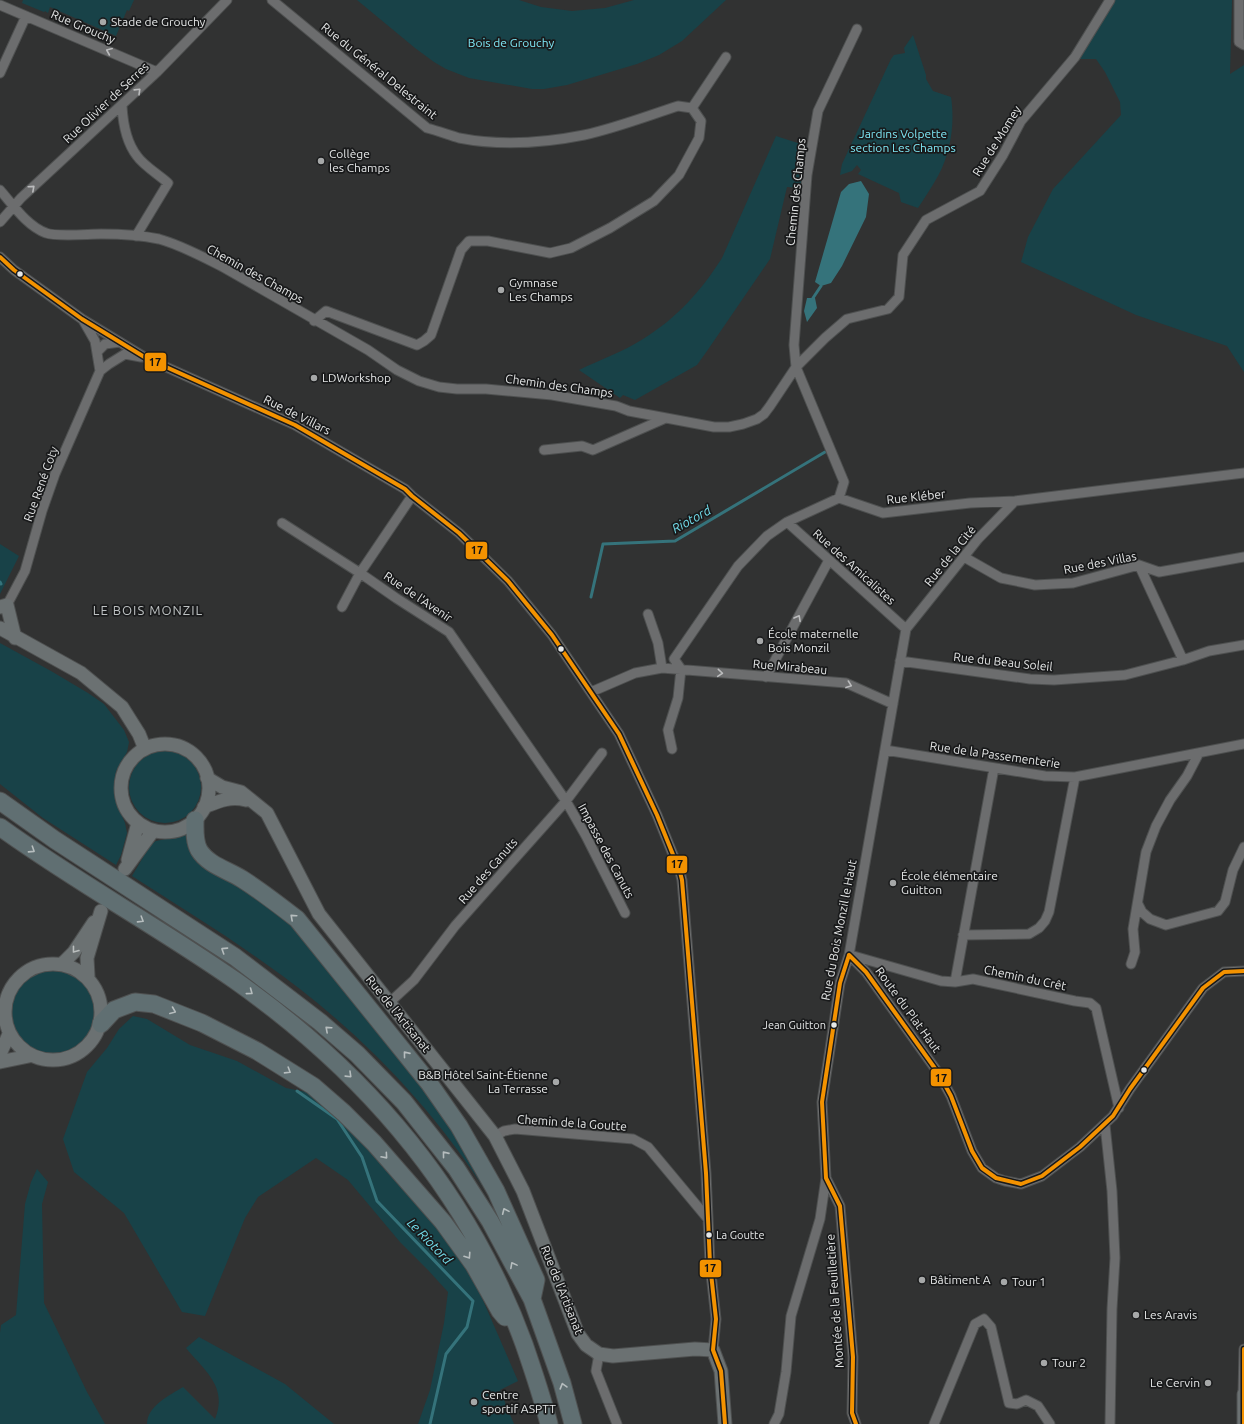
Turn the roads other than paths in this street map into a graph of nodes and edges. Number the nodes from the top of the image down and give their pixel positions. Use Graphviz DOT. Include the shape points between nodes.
graph roads {
  1 [pos="227,0"];
  2 [pos="272,0"];
  3 [pos="1110,0"];
  4 [pos="1239,0"];
  5 [pos="0,5"];
  6 [pos="26,16"];
  7 [pos="857,29"];
  8 [pos="1244,45"];
  9 [pos="726,58"];
  10 [pos="157,72"];
  11 [pos="0,73"];
  12 [pos="122,106"];
  13 [pos="692,108"];
  14 [pos="0,190"];
  15 [pos="14,206"];
  16 [pos="2,219"];
  17 [pos="136,236"];
  18 [pos="0,257"];
  19 [pos="82,319"];
  20 [pos="314,321"];
  21 [pos="120,342"];
  22 [pos="97,352"];
  23 [pos="146,358"];
  24 [pos="796,367"];
  25 [pos="100,371"];
  26 [pos="666,418"];
  27 [pos="544,450"];
  28 [pos="1244,473"];
  29 [pos="412,496"];
  30 [pos="839,498"];
  31 [pos="1015,501"];
  32 [pos="787,522"];
  33 [pos="282,523"];
  34 [pos="964,557"];
  35 [pos="1244,557"];
  36 [pos="829,560"];
  37 [pos="1139,565"];
  38 [pos="360,573"];
  39 [pos="3,606"];
  40 [pos="342,607"];
  41 [pos="648,614"];
  42 [pos="0,628"];
  43 [pos="906,629"];
  44 [pos="15,638"];
  45 [pos="1244,645"];
  46 [pos="1183,660"];
  47 [pos="900,661"];
  48 [pos="662,668"];
  49 [pos="681,669"];
  50 [pos="766,677"];
  51 [pos="591,692"];
  52 [pos="893,704"];
  53 [pos="1244,744"];
  54 [pos="144,749"];
  55 [pos="672,749"];
  56 [pos="885,750"];
  57 [pos="602,752"];
  58 [pos="1199,753"];
  59 [pos="994,768"];
  60 [pos="1075,777"];
  61 [pos="207,778"];
  62 [pos="0,801"];
  63 [pos="566,801"];
  64 [pos="256,803"];
  65 [pos="200,813"];
  66 [pos="138,823"];
  67 [pos="0,827"];
  68 [pos="153,831"];
  69 [pos="1244,847"];
  70 [pos="1138,904"];
  71 [pos="625,913"];
  72 [pos="963,935"];
  73 [pos="849,955"];
  74 [pos="62,964"];
  75 [pos="1131,964"];
  76 [pos="1244,971"];
  77 [pos="88,976"];
  78 [pos="955,982"];
  79 [pos="389,1003"];
  80 [pos="101,1024"];
  81 [pos="9,1034"];
  82 [pos="0,1054"];
  83 [pos="29,1056"];
  84 [pos="0,1062"];
  85 [pos="1118,1108"];
  86 [pos="1105,1125"];
  87 [pos="495,1136"];
  88 [pos="826,1178"];
  89 [pos="708,1219"];
  90 [pos="532,1299"];
  91 [pos="520,1331"];
  92 [pos="1244,1349"];
  93 [pos="714,1350"];
  94 [pos="599,1354"];
  95 [pos="1244,1394"];
  96 [pos="548,1424"];
  97 [pos="573,1424"];
  98 [pos="617,1424"];
  99 [pos="725,1424"];
  100 [pos="774,1424"];
  101 [pos="856,1424"];
  102 [pos="934,1424"];
  103 [pos="1050,1424"];
  104 [pos="1110,1424"];
  105 [pos="1244,1424"];
  1 -- 10 [label="street, Rue Olivier de Serres"];
  2 -- 13 [label="street, Rue du Général Delestraint" via="427,128 459,138 510,143 554,140 585,135 678,106"];
  3 -- 24 [label="street, Rue de Momey" via="1075,57 1021,121 980,191 926,220 903,255 899,297 888,309 847,319"];
  4 -- 8 [label="street" via="1239,42"];
  5 -- 6 [label="street, Rue Grouchy"];
  10 -- 6 [label="street, Rue Grouchy, one-way"];
  6 -- 11 [label="street"];
  7 -- 24 [label="street, Chemin des Champs" via="818,111 807,175 794,345"];
  9 -- 13 [label="street"];
  12 -- 10 [label="street, Rue Olivier de Serres, one-way"];
  15 -- 12 [label="street, Rue Olivier de Serres, one-way"];
  12 -- 17 [label="street" via="123,126 137,157 168,183"];
  13 -- 20 [label="street" via="701,121 699,138 679,174 654,201 610,228 571,248 550,253 488,241 469,241 461,250 431,335 424,342 416,345 326,311"];
  14 -- 15 [label="street, Chemin des Champs"];
  15 -- 16 [label="street, Rue Olivier de Serres"];
  15 -- 17 [label="street, Chemin des Champs" via="31,224 48,234"];
  17 -- 20 [label="street, Chemin des Champs" via="159,240 223,267"];
  18 -- 19 [label="street, Rue de Villars"];
  19 -- 21 [label="street, Rue de Villars"];
  19 -- 22 [label="street" via="95,342"];
  20 -- 26 [label="street, Chemin des Champs" via="368,350 397,370 439,387 552,395"];
  21 -- 22 [label="street" via="105,344"];
  21 -- 23 [label="street, Rue de Villars"];
  22 -- 25 [label="street"];
  23 -- 25 [label="street" via="125,354"];
  23 -- 29 [label="street, Rue de Villars" via="295,425 404,488"];
  24 -- 26 [label="street, Chemin des Champs" via="770,406 757,419 729,427 714,427"];
  24 -- 30 [label="street" via="844,482"];
  25 -- 39 [label="street, Rue René Coty" via="55,474 25,571"];
  26 -- 27 [label="street" via="593,450 582,446"];
  28 -- 31 [label="street, Rue Kléber"];
  29 -- 38 [label="street"];
  29 -- 51 [label="street, Rue de Villars" via="459,533 508,580 552,635"];
  30 -- 31 [label="street, Rue Kléber" via="883,513 970,503"];
  30 -- 32 [label="street"];
  31 -- 34 [label="street, Rue de la Cité"];
  32 -- 36 [label="street, Rue des Amicalistes"];
  32 -- 49 [label="street" via="767,536 738,566 674,659"];
  33 -- 38 [label="street, Rue de l'Avenir"];
  34 -- 37 [label="street, Rue des Villas" via="1001,578 1035,585 1073,583"];
  34 -- 43 [label="street, Rue de la Cité"];
  35 -- 37 [label="street, Rue des Villas" via="1159,572"];
  36 -- 43 [label="street, Rue des Amicalistes"];
  50 -- 36 [label="street, one-way"];
  37 -- 46 [label="street"];
  38 -- 40 [label="street"];
  38 -- 63 [label="street, Rue de l'Avenir" via="449,632"];
  39 -- 44 [label="main road"];
  41 -- 48 [label="street" via="658,644"];
  42 -- 44 [label="main road"];
  43 -- 47 [label="street, Rue du Bois Monzil le Haut"];
  44 -- 54 [label="main road" via="81,673 122,708 139,734"];
  45 -- 46 [label="street, Rue du Beau Soleil" via="1209,651"];
  46 -- 47 [label="street, Rue du Beau Soleil" via="1125,675 1054,680"];
  47 -- 52 [label="street, Rue du Bois Monzil le Haut"];
  48 -- 49 [label="street, Rue Mirabeau"];
  48 -- 51 [label="street, Rue Mirabeau" via="635,673"];
  49 -- 50 [label="street, Rue Mirabeau, one-way"];
  49 -- 55 [label="street" via="678,698 668,730"];
  50 -- 52 [label="street, Rue Mirabeau, one-way" via="846,683"];
  51 -- 89 [label="street, Rue de Villars" via="619,734 657,816 682,880"];
  52 -- 56 [label="street, Rue du Bois Monzil le Haut"];
  53 -- 58 [label="street, Rue de la Passementerie"];
  54 -- 61 [label="main road" via="157,745 183,748 202,766"];
  54 -- 66 [label="main road" via="128,764 120,784 122,799 128,812"];
  56 -- 59 [label="street, Rue de la Passementerie"];
  56 -- 73 [label="street, Rue du Bois Monzil le Haut"];
  57 -- 63 [label="street, Rue des Canuts"];
  58 -- 60 [label="street, Rue de la Passementerie"];
  58 -- 70 [label="street" via="1156,826 1146,852"];
  59 -- 60 [label="street, Rue de la Passementerie" via="1045,776"];
  59 -- 72 [label="street"];
  60 -- 72 [label="street" via="1045,922 1028,934"];
  61 -- 64 [label="main road, Rue de l'Artisanat" via="222,787 241,792"];
  61 -- 65 [label="main road" via="208,793"];
  90 -- 62 [label="highway, one-way" via="490,1221 456,1168 404,1102 357,1054 320,1022 235,957 54,840"];
  63 -- 71 [label="street, Impasse des Canuts"];
  63 -- 79 [label="street, Rue des Canuts" via="455,926 414,980"];
  64 -- 65 [label="main road" via="237,798 222,800"];
  64 -- 79 [label="main road, Rue de l'Artisanat" via="267,813 319,914"];
  65 -- 68 [label="main road" via="183,828 168,832"];
  90 -- 65 [label="highway, one-way" via="536,1280 496,1191 459,1126 429,1083 297,919 271,898 208,861 199,849 195,837"];
  66 -- 68 [label="main road"];
  66 -- 68 [label="main road" via="125,869"];
  67 -- 91 [label="highway, one-way" via="236,982 336,1062 389,1116 450,1195 503,1290"];
  69 -- 70 [label="street" via="1233,870 1225,902 1218,911 1166,925 1150,919"];
  70 -- 75 [label="street" via="1133,930 1135,952"];
  72 -- 78 [label="street"];
  73 -- 78 [label="street, Chemin du Crêt" via="941,981"];
  73 -- 86 [label="street, Route du Plat Haut" via="866,972 939,1074 951,1096 972,1151 982,1168 996,1178 1021,1184 1042,1176"];
  73 -- 88 [label="street, Rue du Bois Monzil le Haut" via="840,983 822,1102"];
  74 -- 77 [label="main road"];
  77 -- 74 [label="main road, one-way" via="87,958 101,911 74,952"];
  74 -- 81 [label="main road" via="41,965 18,978 10,989 6,1002 5,1015"];
  76 -- 85 [label="street, Route du Plat Haut" via="1224,972 1203,988"];
  77 -- 80 [label="main road" via="100,999"];
  78 -- 85 [label="street, Chemin du Crêt" via="973,979 1090,1003 1096,1008"];
  79 -- 87 [label="main road, Rue de l'Artisanat"];
  80 -- 83 [label="main road" via="91,1043 68,1059 54,1061"];
  80 -- 91 [label="highway, one-way" via="114,1010 135,1002 154,1004 202,1023 257,1051 313,1086 369,1138 443,1222 474,1265 500,1311"];
  81 -- 82 [label="main road"];
  81 -- 83 [label="main road"];
  83 -- 84 [label="main road"];
  85 -- 86 [label="street, Route du Plat Haut"];
  86 -- 104 [label="street" via="1112,1191 1115,1258"];
  87 -- 89 [label="street, Chemin de la Goutte" via="515,1129 633,1139 648,1147"];
  87 -- 94 [label="main road, Rue de l'Artisanat" via="523,1191 578,1334 586,1345"];
  88 -- 100 [label="street, Rue du Bois Monzil le Haut" via="820,1219 791,1316 786,1372 779,1414"];
  88 -- 101 [label="street, Montée de la Feuilletière" via="840,1206 853,1357 852,1413"];
  89 -- 93 [label="street, Rue de Villars" via="716,1319"];
  97 -- 90 [label="highway, one-way" via="562,1383"];
  91 -- 96 [label="highway"];
  92 -- 95 [label="street"];
  93 -- 94 [label="main road" via="695,1349 622,1356"];
  93 -- 99 [label="main road" via="721,1372"];
  94 -- 98 [label="street" via="596,1371"];
  95 -- 105 [label="main road"];
  102 -- 103 [label="street" via="975,1324 984,1319 991,1326 1009,1403 1017,1404 1026,1400 1038,1406"];
}
